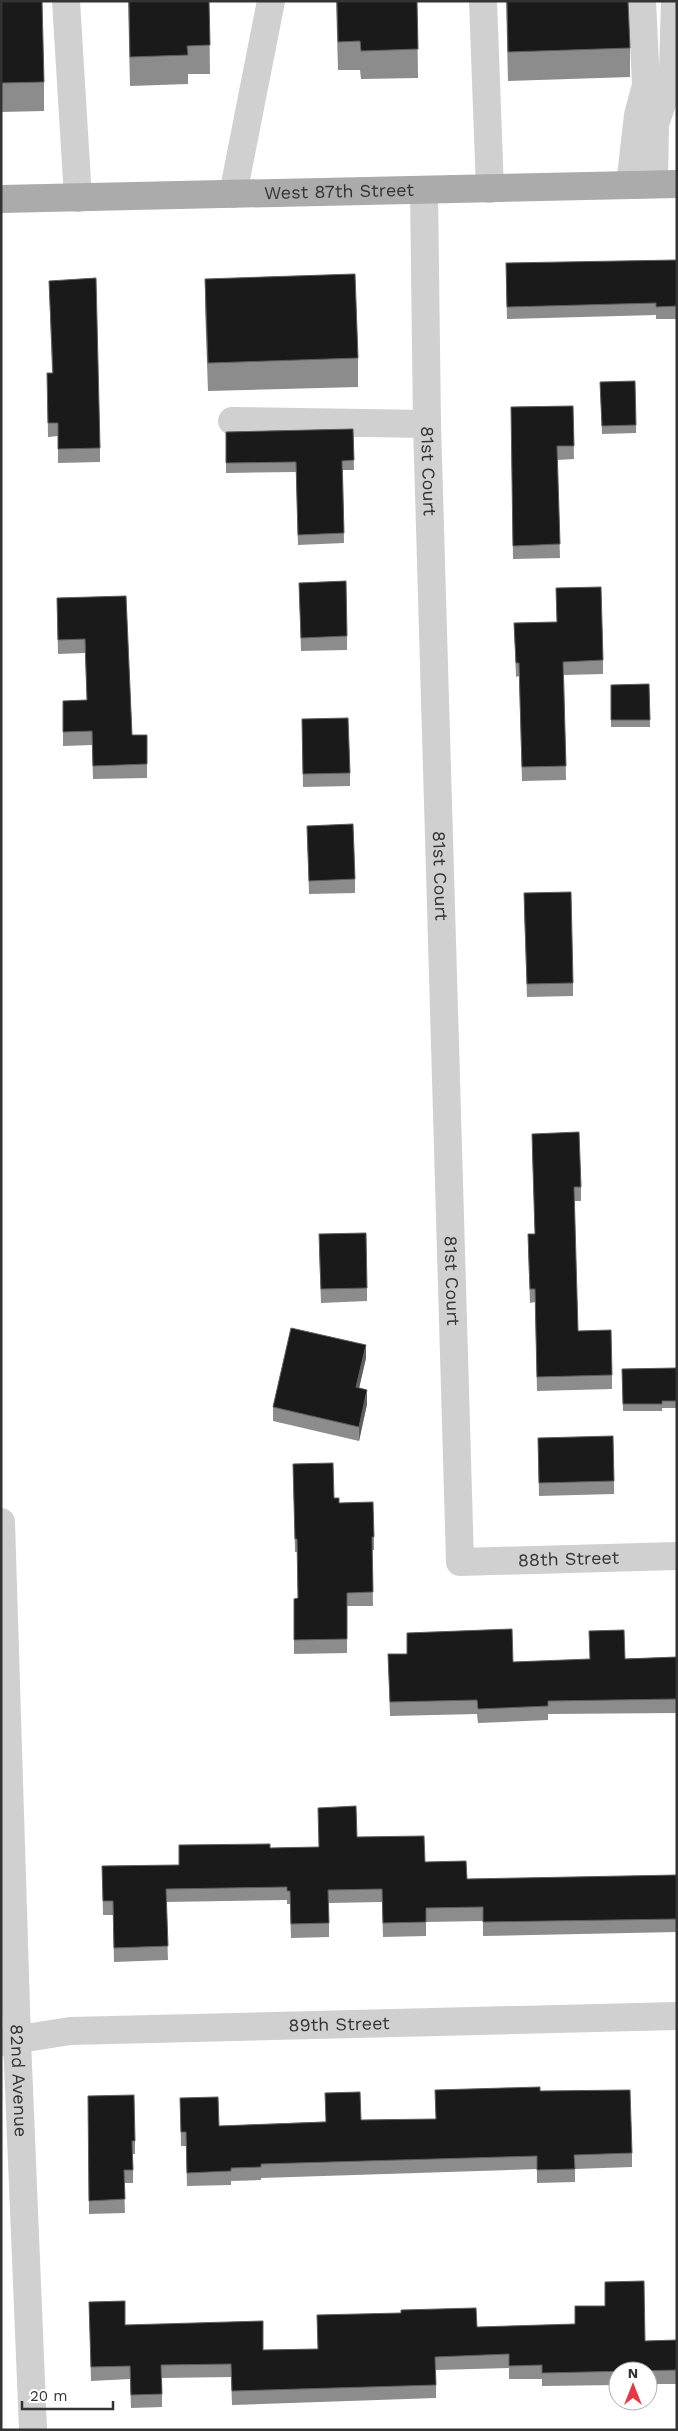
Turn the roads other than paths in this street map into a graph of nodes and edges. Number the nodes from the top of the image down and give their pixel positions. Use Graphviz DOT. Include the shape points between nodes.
graph roads {
  1 [pos="66,1"];
  2 [pos="272,1"];
  3 [pos="483,1"];
  4 [pos="642,1"];
  5 [pos="675,1"];
  6 [pos="653,184"];
  7 [pos="490,188"];
  8 [pos="424,190"];
  9 [pos="233,194"];
  10 [pos="78,198"];
  11 [pos="1,199"];
  12 [pos="232,421"];
  13 [pos="427,424"];
  14 [pos="1,1522"];
  15 [pos="677,1556"];
  16 [pos="460,1562"];
  17 [pos="677,2016"];
  18 [pos="9,2041"];
  19 [pos="32,2430"];
  1 -- 10 [label="street"];
  2 -- 9 [label="street"];
  3 -- 7 [label="street"];
  4 -- 6 [label="street" via="646,85 638,115"];
  5 -- 6 [label="street" via="673,71 655,124"];
  6 -- 7 [label="main road, West 87th Street"];
  7 -- 8 [label="main road, West 87th Street"];
  8 -- 9 [label="main road, West 87th Street"];
  8 -- 13 [label="street, 81st Court"];
  9 -- 10 [label="main road, West 87th Street"];
  10 -- 11 [label="main road, West 87th Street"];
  12 -- 13 [label="street"];
  13 -- 16 [label="street, 81st Court"];
  14 -- 18 [label="street, 82nd Avenue"];
  15 -- 16 [label="street, 88th Street"];
  17 -- 18 [label="street, 89th Street" via="70,2030"];
  18 -- 19 [label="street, 82nd Avenue"];
}
